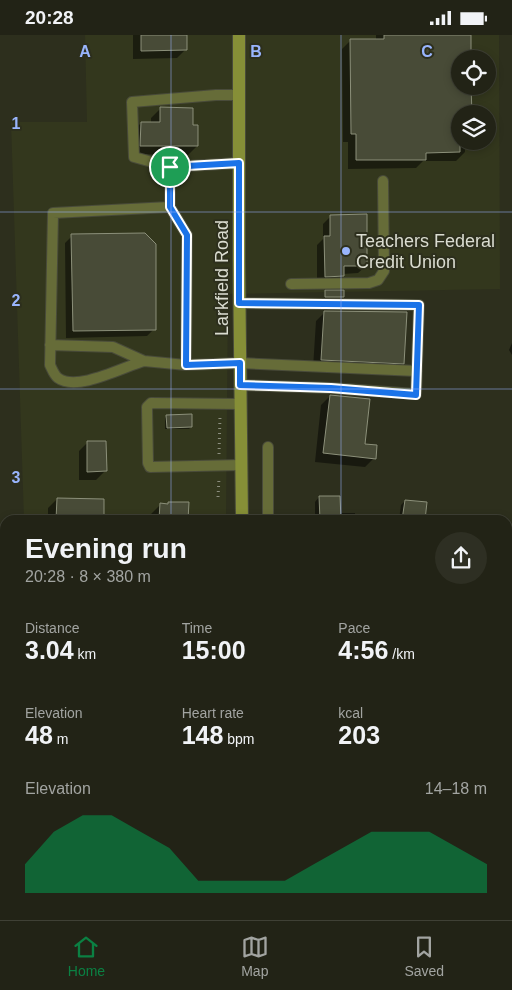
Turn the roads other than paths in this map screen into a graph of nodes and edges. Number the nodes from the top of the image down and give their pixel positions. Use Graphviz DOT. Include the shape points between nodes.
graph roads {
  1 [pos="239,35"];
  2 [pos="239,95"];
  3 [pos="239,163"];
  4 [pos="170,167"];
  5 [pos="383,181"];
  6 [pos="170,207"];
  7 [pos="291,284"];
  8 [pos="239,303"];
  9 [pos="50,345"];
  10 [pos="144,361"];
  11 [pos="240,363"];
  12 [pos="186,365"];
  13 [pos="417,371"];
  14 [pos="240,385"];
  15 [pos="240,404"];
  16 [pos="268,447"];
  17 [pos="241,465"];
  18 [pos="242,515"];
  19 [pos="268,515"];
  1 -- 2 [label="main road, Larkfield Road"];
  2 -- 3 [label="main road, Larkfield Road"];
  2 -- 4 [label="lane" via="132,102 134,157"];
  3 -- 4 [label="lane"];
  3 -- 8 [label="main road, Larkfield Road"];
  4 -- 6 [label="lane"];
  5 -- 7 [label="lane" via="384,271 378,280 369,283"];
  6 -- 9 [label="lane" via="53,213"];
  6 -- 12 [label="lane" via="187,235"];
  8 -- 11 [label="main road, Larkfield Road"];
  8 -- 13 [label="lane" via="419,305"];
  9 -- 10 [label="lane" via="113,347"];
  9 -- 10 [label="lane" via="50,365 56,377 73,383 86,382"];
  10 -- 12 [label="lane"];
  11 -- 12 [label="lane"];
  11 -- 13 [label="lane"];
  11 -- 14 [label="main road, Larkfield Road"];
  13 -- 14 [label="lane" via="416,395"];
  14 -- 15 [label="main road, Larkfield Road"];
  15 -- 17 [label="main road, Larkfield Road"];
  15 -- 17 [label="lane" via="151,403 147,407 150,467"];
  16 -- 19 [label="lane"];
  17 -- 18 [label="main road, Larkfield Road"];
}
